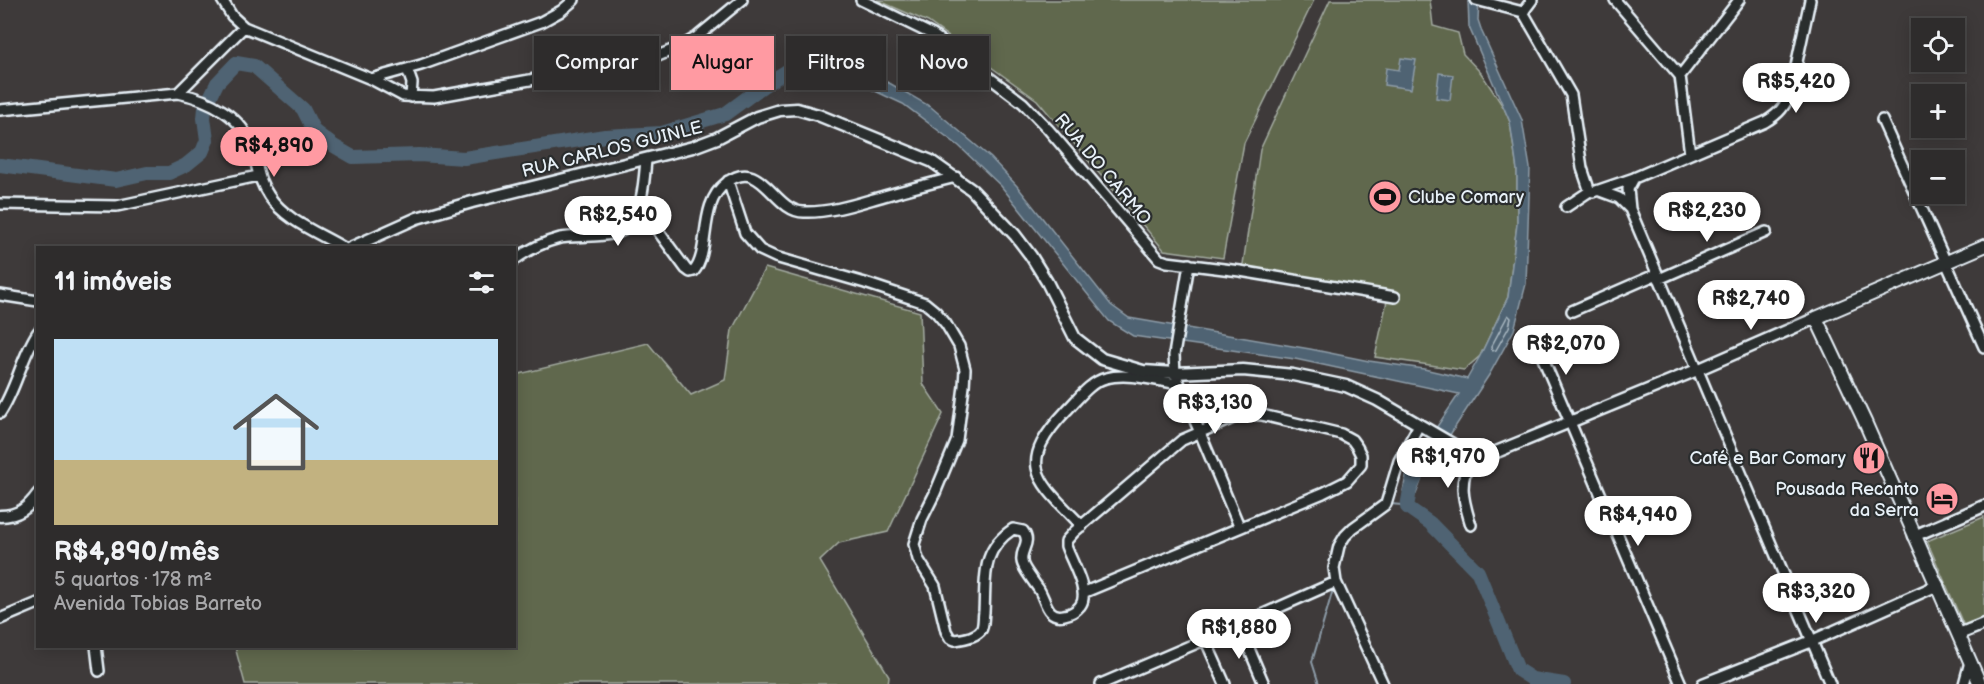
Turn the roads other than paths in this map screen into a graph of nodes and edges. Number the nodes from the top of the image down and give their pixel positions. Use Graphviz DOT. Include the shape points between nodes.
graph roads {
  1 [pos="222,0"];
  2 [pos="574,0"];
  3 [pos="742,0"];
  4 [pos="861,0"];
  5 [pos="1476,0"];
  6 [pos="1532,0"];
  7 [pos="1615,0"];
  8 [pos="1739,0"];
  9 [pos="1810,0"];
  10 [pos="1523,12"];
  11 [pos="244,27"];
  12 [pos="407,69"];
  13 [pos="1680,76"];
  14 [pos="372,79"];
  15 [pos="178,93"];
  16 [pos="411,97"];
  17 [pos="0,110"];
  18 [pos="1882,120"];
  19 [pos="1690,154"];
  20 [pos="646,160"];
  21 [pos="258,176"];
  22 [pos="956,177"];
  23 [pos="1634,178"];
  24 [pos="728,181"];
  25 [pos="1595,191"];
  26 [pos="0,204"];
  27 [pos="639,205"];
  28 [pos="1566,207"];
  29 [pos="1630,209"];
  30 [pos="1766,232"];
  31 [pos="340,246"];
  32 [pos="354,246"];
  33 [pos="1984,246"];
  34 [pos="516,259"];
  35 [pos="1947,262"];
  36 [pos="1189,264"];
  37 [pos="1658,277"];
  38 [pos="0,295"];
  39 [pos="1395,297"];
  40 [pos="36,301"];
  41 [pos="1572,311"];
  42 [pos="1816,318"];
  43 [pos="36,335"];
  44 [pos="1536,342"];
  45 [pos="1984,346"];
  46 [pos="1697,370"];
  47 [pos="1175,373"];
  48 [pos="1179,384"];
  49 [pos="0,413"];
  50 [pos="1570,420"];
  51 [pos="1424,428"];
  52 [pos="1200,433"];
  53 [pos="1471,455"];
  54 [pos="36,496"];
  55 [pos="1984,506"];
  56 [pos="0,516"];
  57 [pos="1471,525"];
  58 [pos="1082,526"];
  59 [pos="1239,526"];
  60 [pos="1914,536"];
  61 [pos="1336,582"];
  62 [pos="1938,585"];
  63 [pos="1084,591"];
  64 [pos="36,604"];
  65 [pos="0,619"];
  66 [pos="1984,624"];
  67 [pos="1239,625"];
  68 [pos="1959,634"];
  69 [pos="1205,639"];
  70 [pos="1812,641"];
  71 [pos="96,648"];
  72 [pos="1970,663"];
  73 [pos="99,671"];
  74 [pos="1101,684"];
  75 [pos="1225,684"];
  76 [pos="1264,684"];
  77 [pos="1383,684"];
  78 [pos="1681,684"];
  79 [pos="1703,684"];
  80 [pos="1830,684"];
  81 [pos="1964,684"];
  82 [pos="1980,684"];
  1 -- 11 [label="street"];
  2 -- 12 [label="street" via="541,22"];
  3 -- 16 [label="street" via="697,37 653,58 434,97"];
  4 -- 36 [label="street, RUA DO CARMO" via="933,35 1016,97 1048,129 1152,253 1167,262"];
  5 -- 10 [label="street"];
  6 -- 10 [label="street"];
  7 -- 13 [label="street"];
  8 -- 13 [label="street"];
  9 -- 19 [label="street" via="1791,90 1783,109 1765,122"];
  10 -- 25 [label="street" via="1571,95 1582,168"];
  11 -- 14 [label="street"];
  11 -- 15 [label="street"];
  12 -- 14 [label="street"];
  12 -- 16 [label="street" via="412,82"];
  13 -- 19 [label="street"];
  14 -- 16 [label="street"];
  15 -- 17 [label="street"];
  15 -- 21 [label="street" via="201,99 235,120 252,146"];
  18 -- 35 [label="street"];
  19 -- 23 [label="street"];
  20 -- 22 [label="street, RUA CARLOS GUINLE" via="693,147 757,117 790,108 905,150"];
  20 -- 27 [label="street"];
  20 -- 32 [label="street, RUA CARLOS GUINLE" via="417,218"];
  21 -- 26 [label="street" via="117,206"];
  21 -- 31 [label="street" via="288,217"];
  22 -- 24 [label="street" via="803,213 783,204 754,177"];
  22 -- 47 [label="street, RUA CARLOS GUINLE" via="989,206 1032,256 1072,334 1083,346 1102,359 1123,366"];
  23 -- 25 [label="street"];
  23 -- 29 [label="street" via="1628,189"];
  24 -- 27 [label="street" via="708,214 694,271 686,269"];
  24 -- 63 [label="street" via="745,232 760,250 926,303 946,324 959,346 965,378 957,440 914,544 918,559 935,586 950,638 963,639 981,630 988,558 999,539 1013,529 1026,535 1022,564 1048,610 1066,615 1084,600"];
  25 -- 28 [label="street"];
  25 -- 29 [label="street" via="1620,198"];
  27 -- 34 [label="street" via="631,224 617,233 558,238"];
  29 -- 37 [label="street"];
  30 -- 37 [label="street"];
  33 -- 35 [label="main road"];
  35 -- 42 [label="main road"];
  35 -- 45 [label="street"];
  36 -- 39 [label="street, RUA DO CARMO"];
  36 -- 47 [label="street" via="1174,355"];
  37 -- 41 [label="street"];
  37 -- 46 [label="street"];
  38 -- 40 [label="street"];
  42 -- 46 [label="street"];
  42 -- 60 [label="main road"];
  43 -- 49 [label="street"];
  44 -- 50 [label="street"];
  46 -- 50 [label="street"];
  46 -- 70 [label="street"];
  47 -- 48 [label="street"];
  47 -- 51 [label="street, RUA CARLOS GUINLE" via="1244,370 1322,380 1362,392"];
  48 -- 52 [label="street"];
  48 -- 58 [label="street" via="1135,378 1100,380 1046,435 1037,454 1038,476"];
  50 -- 53 [label="street" via="1489,455"];
  50 -- 78 [label="street"];
  51 -- 53 [label="street, RUA CARLOS GUINLE"];
  51 -- 61 [label="street" via="1399,461 1386,504 1353,528 1339,546 1334,568"];
  52 -- 58 [label="street" via="1182,440"];
  52 -- 59 [label="street"];
  52 -- 59 [label="street" via="1246,414 1262,416 1341,434 1352,440 1361,455 1361,465 1347,481"];
  53 -- 57 [label="street" via="1462,484"];
  54 -- 56 [label="street" via="23,511"];
  55 -- 60 [label="street"];
  58 -- 63 [label="street" via="1069,537 1066,546"];
  59 -- 63 [label="street"];
  60 -- 62 [label="main road"];
  61 -- 67 [label="street"];
  61 -- 77 [label="street"];
  62 -- 68 [label="main road"];
  62 -- 70 [label="street"];
  64 -- 65 [label="street"];
  66 -- 68 [label="street"];
  67 -- 69 [label="street"];
  67 -- 76 [label="street"];
  68 -- 72 [label="main road"];
  69 -- 74 [label="street"];
  69 -- 75 [label="street"];
  70 -- 79 [label="street"];
  70 -- 80 [label="street"];
  71 -- 73 [label="street"];
  72 -- 81 [label="street"];
  72 -- 82 [label="main road"];
}
